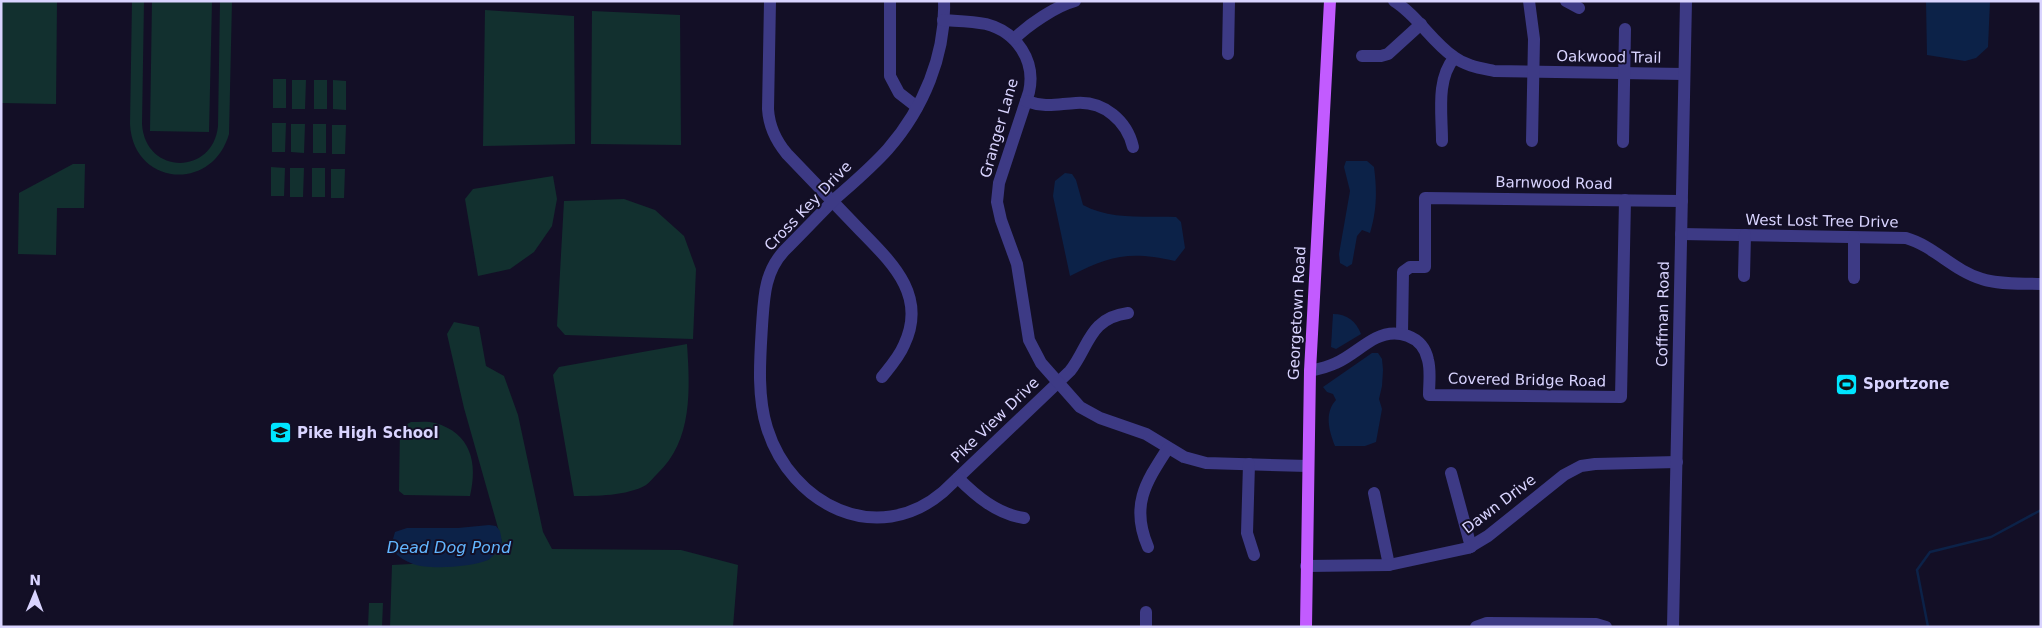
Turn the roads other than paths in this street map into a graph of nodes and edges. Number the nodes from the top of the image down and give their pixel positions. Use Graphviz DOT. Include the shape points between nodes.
graph roads {
  1 [pos="770,1"];
  2 [pos="890,1"];
  3 [pos="944,1"];
  4 [pos="1076,1"];
  5 [pos="1229,1"];
  6 [pos="1330,1"];
  7 [pos="1529,1"];
  8 [pos="1566,1"];
  9 [pos="1686,1"];
  10 [pos="1396,2"];
  11 [pos="1579,8"];
  12 [pos="943,20"];
  13 [pos="1421,24"];
  14 [pos="1625,29"];
  15 [pos="1014,39"];
  16 [pos="1228,54"];
  17 [pos="1362,56"];
  18 [pos="1454,58"];
  19 [pos="1534,71"];
  20 [pos="1624,74"];
  21 [pos="1684,74"];
  22 [pos="1026,102"];
  23 [pos="917,107"];
  24 [pos="1442,141"];
  25 [pos="1532,141"];
  26 [pos="1623,142"];
  27 [pos="1133,147"];
  28 [pos="1625,200"];
  29 [pos="1682,201"];
  30 [pos="833,202"];
  31 [pos="1681,234"];
  32 [pos="1745,236"];
  33 [pos="1854,238"];
  34 [pos="1744,276"];
  35 [pos="1854,278"];
  36 [pos="2041,284"];
  37 [pos="1128,313"];
  38 [pos="1402,333"];
  39 [pos="1310,371"];
  40 [pos="882,377"];
  41 [pos="1059,381"];
  42 [pos="1168,448"];
  43 [pos="1677,462"];
  44 [pos="1249,464"];
  45 [pos="1308,466"];
  46 [pos="1451,473"];
  47 [pos="958,478"];
  48 [pos="1374,493"];
  49 [pos="842,512"];
  50 [pos="1024,518"];
  51 [pos="1148,547"];
  52 [pos="1471,547"];
  53 [pos="1254,555"];
  54 [pos="1389,565"];
  55 [pos="1306,566"];
  56 [pos="1146,612"];
  57 [pos="1146,627"];
  58 [pos="1306,627"];
  59 [pos="1476,627"];
  60 [pos="1606,627"];
  61 [pos="1673,627"];
  1 -- 30 [label="street" via="770,124 785,152"];
  2 -- 23 [label="street" via="890,76 899,93"];
  3 -- 12 [label="street, Cross Key Drive"];
  4 -- 15 [label="street" via="1031,25"];
  5 -- 16 [label="street"];
  6 -- 39 [label="main road, Georgetown Road"];
  7 -- 19 [label="street" via="1534,35"];
  8 -- 11 [label="street"];
  9 -- 21 [label="street, Coffman Road"];
  10 -- 13 [label="street, Oakwood Trail"];
  12 -- 15 [label="street, Granger Lane" via="988,24"];
  12 -- 23 [label="street, Cross Key Drive" via="936,61"];
  13 -- 17 [label="street" via="1388,54"];
  13 -- 18 [label="street, Oakwood Trail"];
  14 -- 20 [label="street"];
  15 -- 22 [label="street, Granger Lane" via="1029,65 1030,85"];
  18 -- 19 [label="street, Oakwood Trail" via="1483,69"];
  18 -- 24 [label="street" via="1446,68 1443,80"];
  19 -- 20 [label="street, Oakwood Trail"];
  19 -- 25 [label="street"];
  20 -- 21 [label="street, Oakwood Trail"];
  20 -- 26 [label="street"];
  21 -- 29 [label="street, Coffman Road"];
  22 -- 27 [label="street" via="1054,106 1084,103 1102,108 1120,121"];
  22 -- 41 [label="street, Granger Lane" via="1000,184 998,210 1017,264 1031,346 1041,364"];
  23 -- 30 [label="street, Cross Key Drive" via="886,151"];
  28 -- 29 [label="street, Barnwood Road"];
  28 -- 38 [label="street, Barnwood Road" via="1425,198 1425,267 1410,267 1403,272"];
  28 -- 38 [label="street, Covered Bridge Road" via="1621,397 1429,395 1428,357 1418,342"];
  29 -- 31 [label="street, Coffman Road"];
  30 -- 40 [label="street" via="892,264 907,290 911,308 908,333 901,351"];
  30 -- 49 [label="street, Cross Key Drive" via="781,254 769,274 764,293 760,387 768,431 784,464 812,493"];
  31 -- 32 [label="street, West Lost Tree Drive"];
  31 -- 43 [label="street, Coffman Road"];
  32 -- 33 [label="street, West Lost Tree Drive"];
  32 -- 34 [label="street"];
  33 -- 35 [label="street"];
  33 -- 36 [label="street, West Lost Tree Drive" via="1911,240 1981,279"];
  37 -- 41 [label="street" via="1096,327 1075,365"];
  38 -- 39 [label="street" via="1380,336 1337,363"];
  39 -- 45 [label="main road, Georgetown Road"];
  41 -- 42 [label="street, Pike View Drive" via="1080,407 1100,418 1146,434"];
  41 -- 47 [label="street, Pike View Drive"];
  42 -- 44 [label="street, Pike View Drive" via="1206,463"];
  42 -- 51 [label="street" via="1141,497 1141,525"];
  43 -- 52 [label="street, Dawn Drive" via="1595,464 1575,468"];
  43 -- 61 [label="street, Coffman Road"];
  44 -- 45 [label="street, Pike View Drive"];
  44 -- 53 [label="street" via="1247,533"];
  45 -- 55 [label="main road, Georgetown Road"];
  46 -- 52 [label="street"];
  47 -- 49 [label="street, Pike View Drive" via="929,504 909,513 868,518"];
  47 -- 50 [label="street" via="985,502"];
  48 -- 54 [label="street"];
  52 -- 54 [label="street, Dawn Drive"];
  54 -- 55 [label="street, Dawn Drive"];
  55 -- 58 [label="main road, Georgetown Road"];
  56 -- 57 [label="street"];
  59 -- 60 [label="street" via="1488,623 1596,624"];
}
